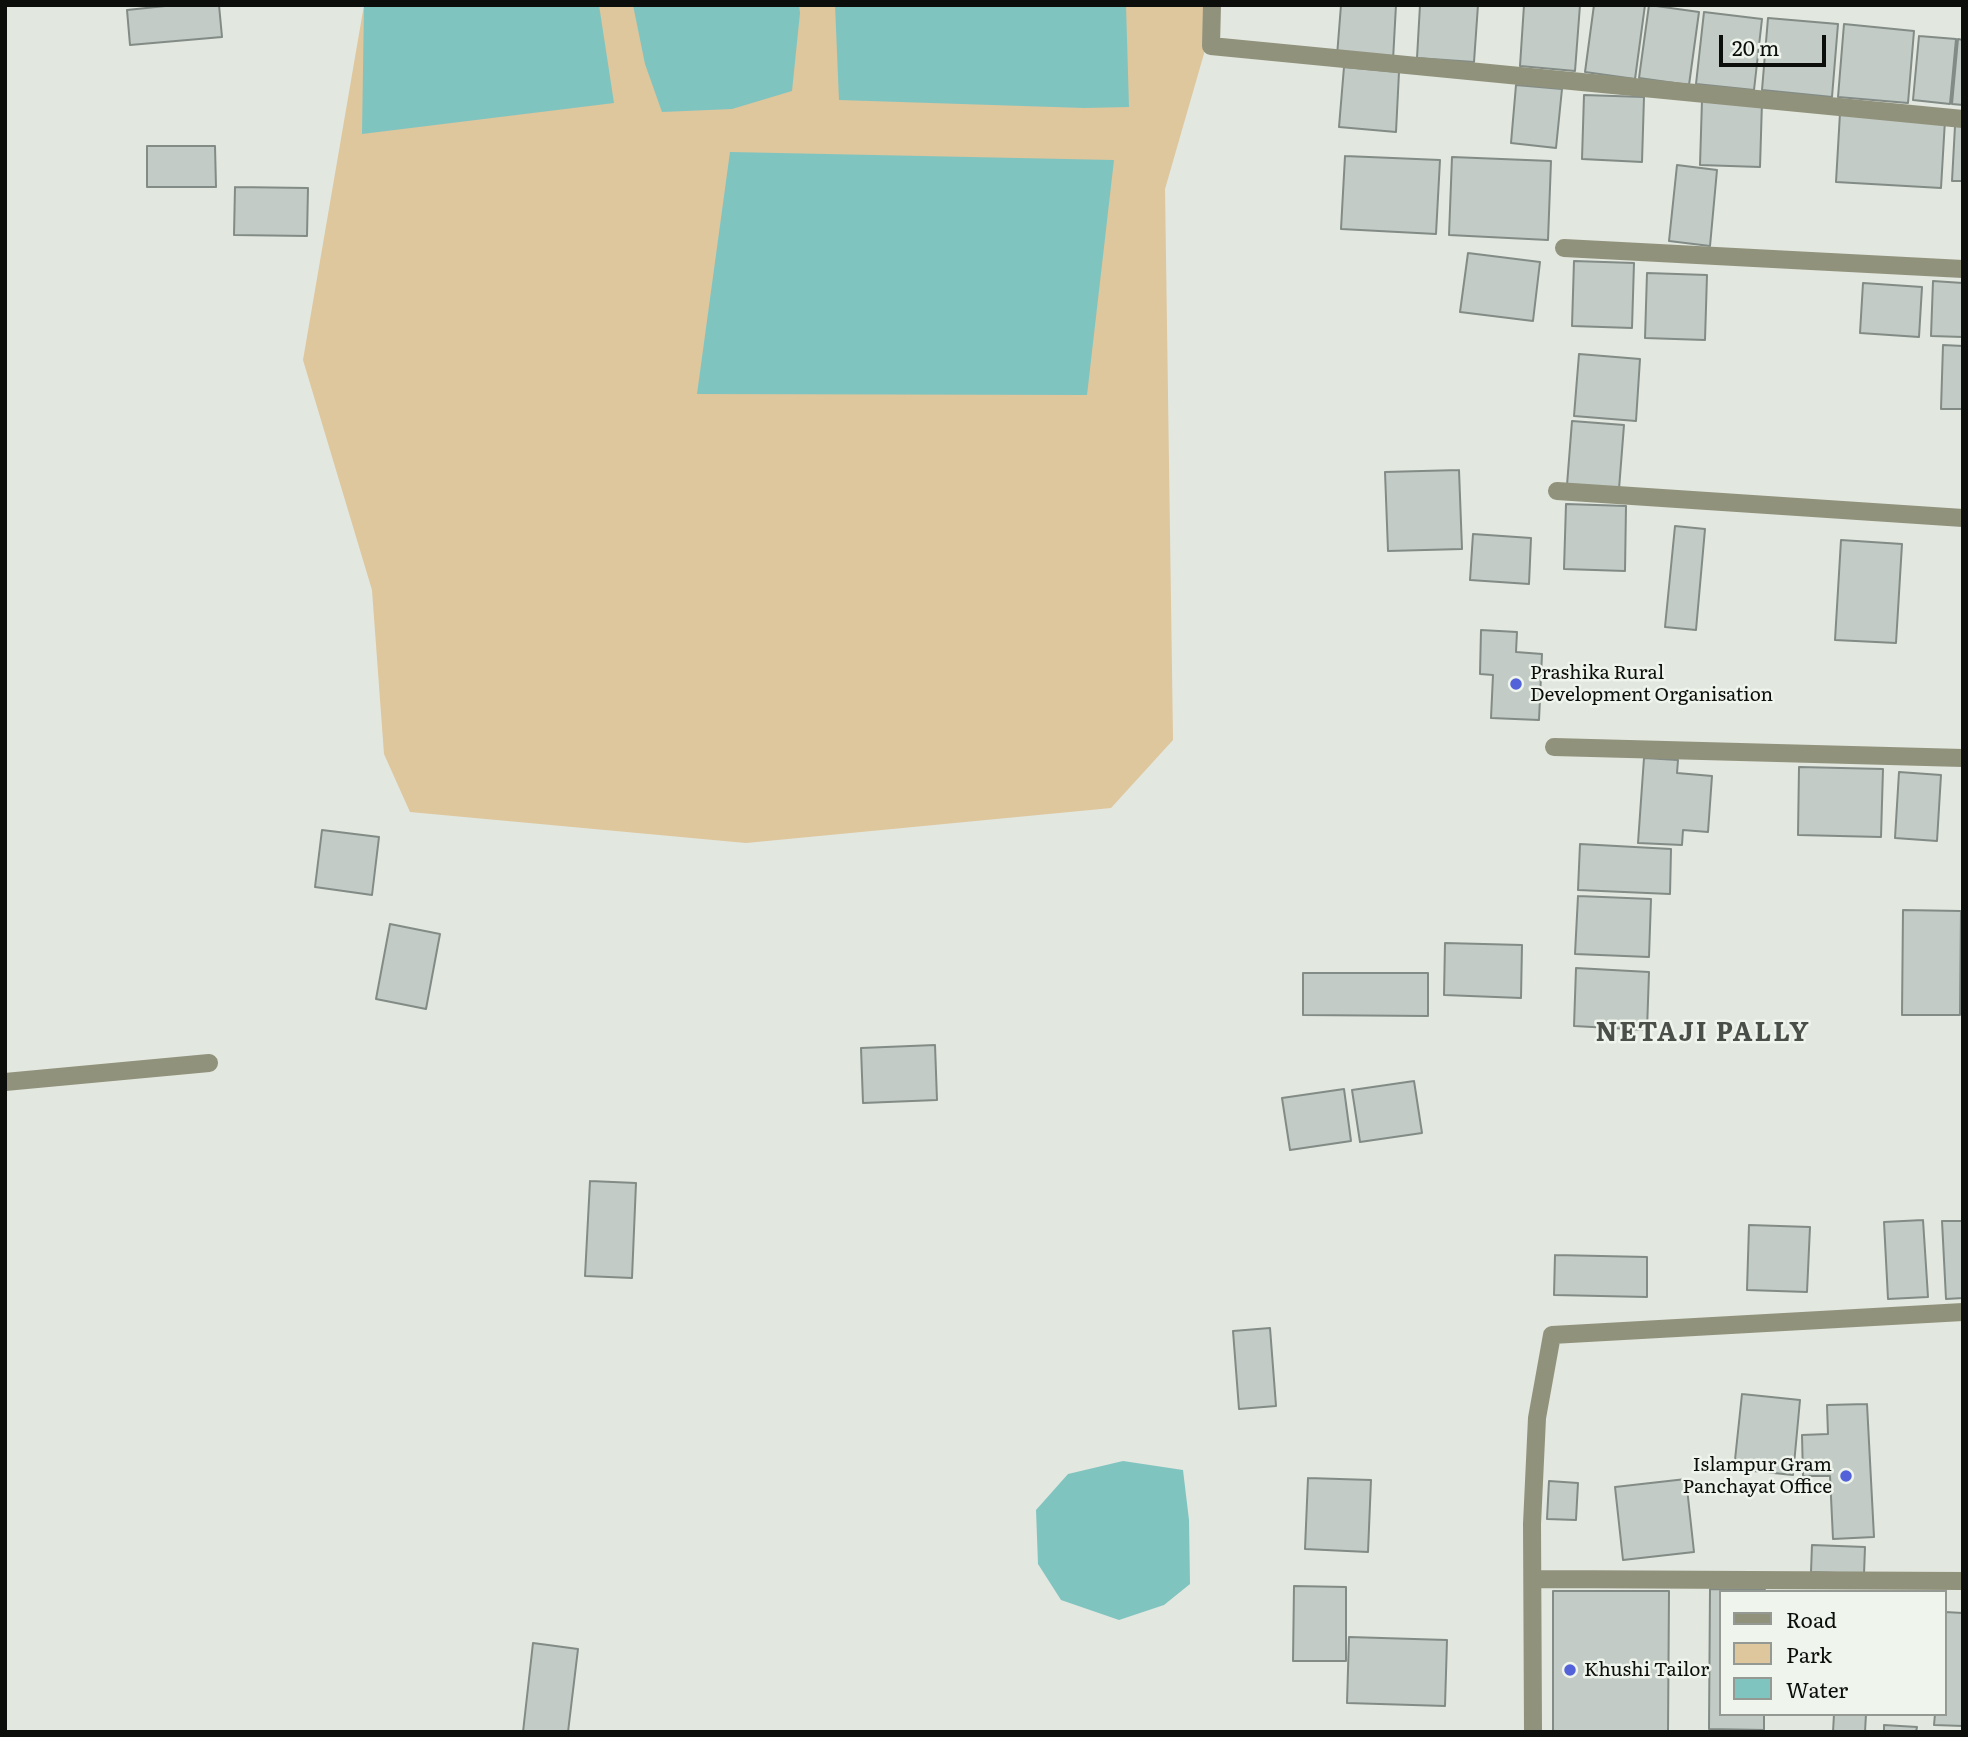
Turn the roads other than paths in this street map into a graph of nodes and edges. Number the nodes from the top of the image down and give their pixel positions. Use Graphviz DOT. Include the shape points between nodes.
graph roads {
  1 [pos="1212,5"];
  2 [pos="1963,119"];
  3 [pos="1564,248"];
  4 [pos="1963,269"];
  5 [pos="1557,491"];
  6 [pos="1963,518"];
  7 [pos="1554,747"];
  8 [pos="1963,758"];
  9 [pos="209,1063"];
  10 [pos="5,1082"];
  11 [pos="1963,1312"];
  12 [pos="1540,1578"];
  13 [pos="1963,1581"];
  14 [pos="1533,1732"];
  1 -- 2 [label="street" via="1210,46"];
  3 -- 4 [label="street"];
  5 -- 6 [label="street"];
  7 -- 8 [label="street"];
  9 -- 10 [label="street"];
  11 -- 14 [label="street" via="1552,1335 1537,1418 1532,1524"];
  12 -- 13 [label="street"];
}
